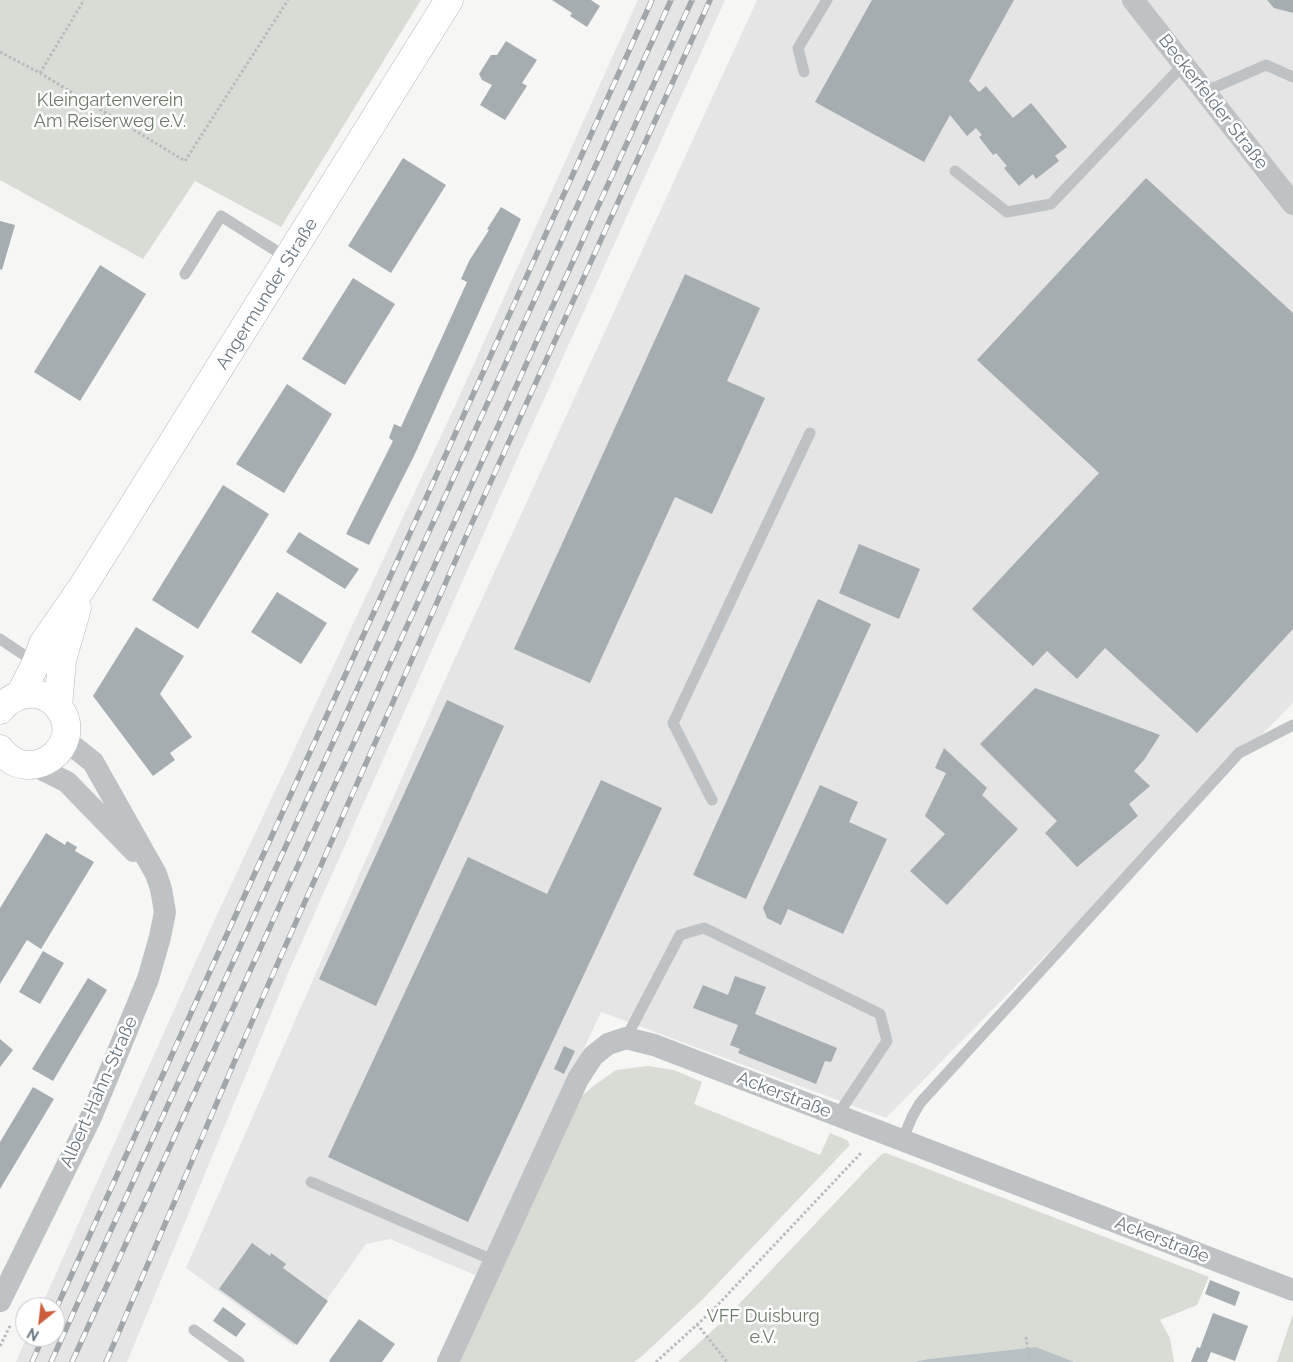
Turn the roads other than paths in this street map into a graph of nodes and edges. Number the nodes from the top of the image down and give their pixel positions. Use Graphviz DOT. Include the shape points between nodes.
graph roads {
  1 [pos="449,0"];
  2 [pos="827,0"];
  3 [pos="1133,0"];
  4 [pos="1183,65"];
  5 [pos="804,72"];
  6 [pos="1293,76"];
  7 [pos="1204,92"];
  8 [pos="955,171"];
  9 [pos="1293,204"];
  10 [pos="289,258"];
  11 [pos="185,274"];
  12 [pos="810,433"];
  13 [pos="83,586"];
  14 [pos="0,639"];
  15 [pos="36,663"];
  16 [pos="10,702"];
  17 [pos="58,706"];
  18 [pos="1293,725"];
  19 [pos="65,740"];
  20 [pos="11,760"];
  21 [pos="712,800"];
  22 [pos="156,874"];
  23 [pos="626,1038"];
  24 [pos="837,1116"];
  25 [pos="902,1141"];
  26 [pos="311,1182"];
  27 [pos="495,1260"];
  28 [pos="1293,1290"];
  29 [pos="0,1301"];
  30 [pos="194,1330"];
  31 [pos="239,1362"];
  32 [pos="448,1362"];
  1 -- 10 [label="main road, Angermunder Straße"];
  2 -- 5 [label="lane" via="798,48"];
  3 -- 4 [label="street, Beckerfelder Straße"];
  4 -- 7 [label="street, Beckerfelder Straße"];
  4 -- 8 [label="lane" via="1051,204 1007,212"];
  6 -- 7 [label="lane" via="1266,66"];
  7 -- 9 [label="street, Beckerfelder Straße"];
  10 -- 11 [label="lane" via="221,216"];
  10 -- 13 [label="main road, Angermunder Straße"];
  12 -- 21 [label="lane" via="673,723"];
  13 -- 15 [label="main road, Angermunder Straße" via="43,644"];
  13 -- 17 [label="main road, Angermunder Straße" via="62,660"];
  14 -- 15 [label="lane"];
  15 -- 16 [label="main road, Angermunder Straße"];
  16 -- 17 [label="main road, Angermunder Straße" via="31,694 41,695"];
  17 -- 19 [label="main road, Angermunder Straße" via="66,722"];
  18 -- 25 [label="lane" via="1239,753 920,1103"];
  19 -- 20 [label="main road" via="53,758 44,763"];
  19 -- 22 [label="street, Albert-Hahn-Straße" via="93,762"];
  20 -- 22 [label="street, Albert-Hahn-Straße" via="67,782"];
  22 -- 29 [label="street, Albert-Hahn-Straße" via="165,912 148,978 91,1117"];
  23 -- 24 [label="street, Ackerstraße" via="654,1045"];
  23 -- 24 [label="lane" via="680,935 704,928 880,1014 887,1041"];
  23 -- 27 [label="street" via="608,1044 593,1056 578,1080"];
  24 -- 25 [label="street, Ackerstraße"];
  25 -- 28 [label="street, Ackerstraße"];
  26 -- 27 [label="lane"];
  27 -- 32 [label="street"];
  30 -- 31 [label="lane"];
}
